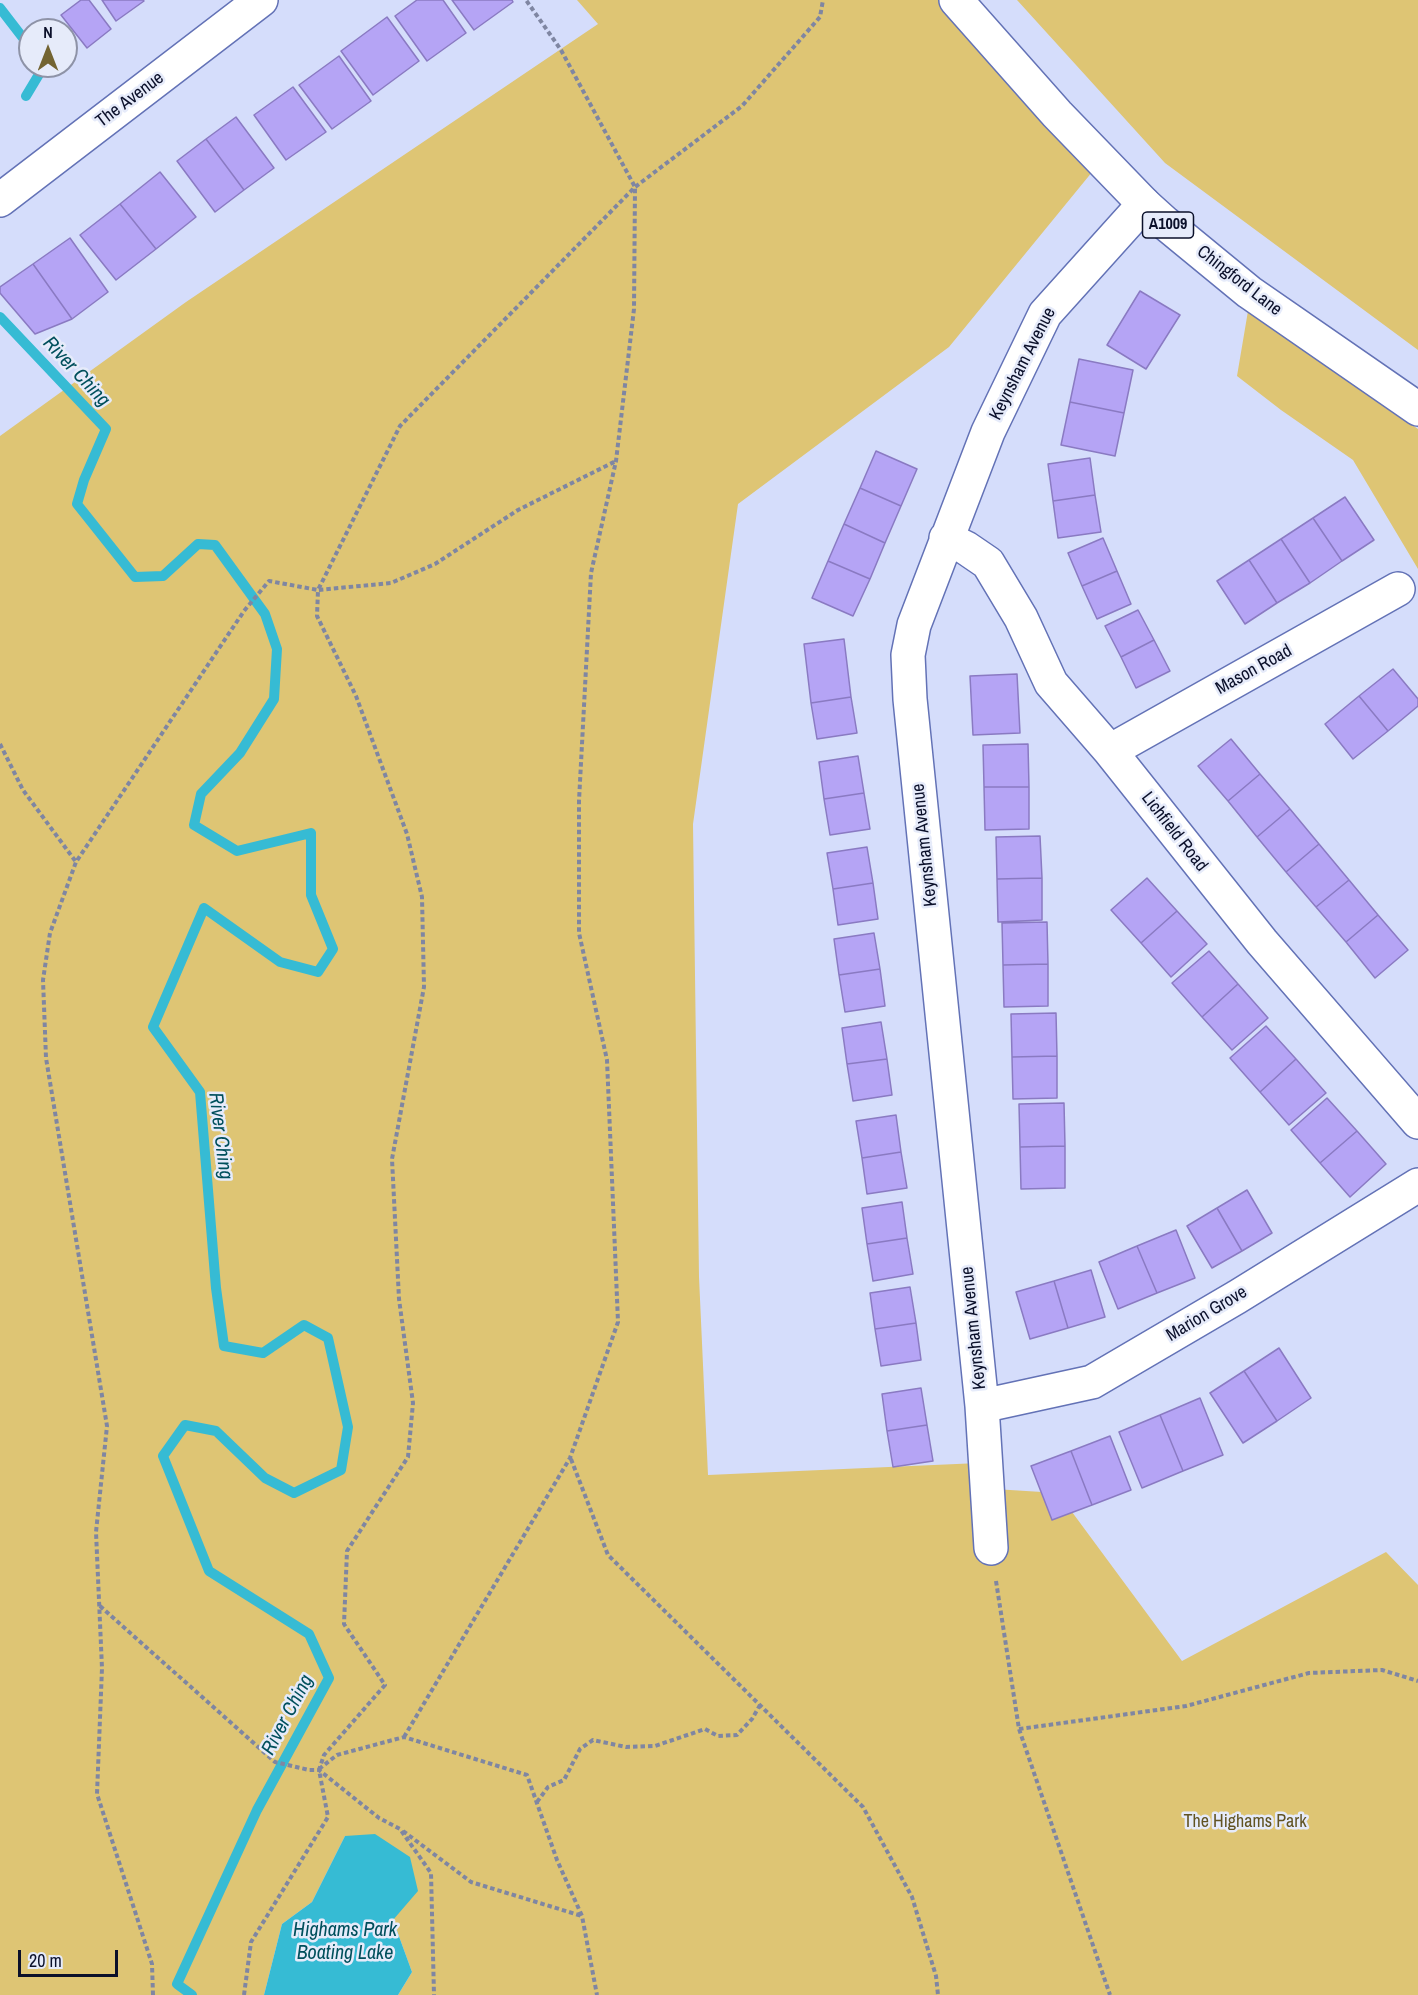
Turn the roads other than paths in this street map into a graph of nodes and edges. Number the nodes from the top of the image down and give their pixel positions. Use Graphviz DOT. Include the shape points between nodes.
graph roads {
  1 [pos="261,0"];
  2 [pos="956,0"];
  3 [pos="5,186"];
  4 [pos="1144,204"];
  5 [pos="1418,409"];
  6 [pos="946,538"];
  7 [pos="1398,589"];
  8 [pos="1110,751"];
  9 [pos="1418,1122"];
  10 [pos="1418,1185"];
  11 [pos="982,1406"];
  12 [pos="991,1548"];
  1 -- 3 [label="street, The Avenue"];
  2 -- 4 [label="street, Chingford Lane / A1009"];
  4 -- 5 [label="street, Chingford Lane / A1009" via="1250,292"];
  4 -- 6 [label="street, Keynsham Avenue" via="1045,314 988,432"];
  6 -- 8 [label="street, Lichfield Road" via="988,563 1021,618 1051,683"];
  6 -- 11 [label="street, Keynsham Avenue" via="914,625 908,655"];
  7 -- 8 [label="street, Mason Road"];
  8 -- 9 [label="street, Lichfield Road" via="1262,942"];
  10 -- 11 [label="street, Marion Grove" via="1092,1382"];
  11 -- 12 [label="street, Keynsham Avenue"];
}
